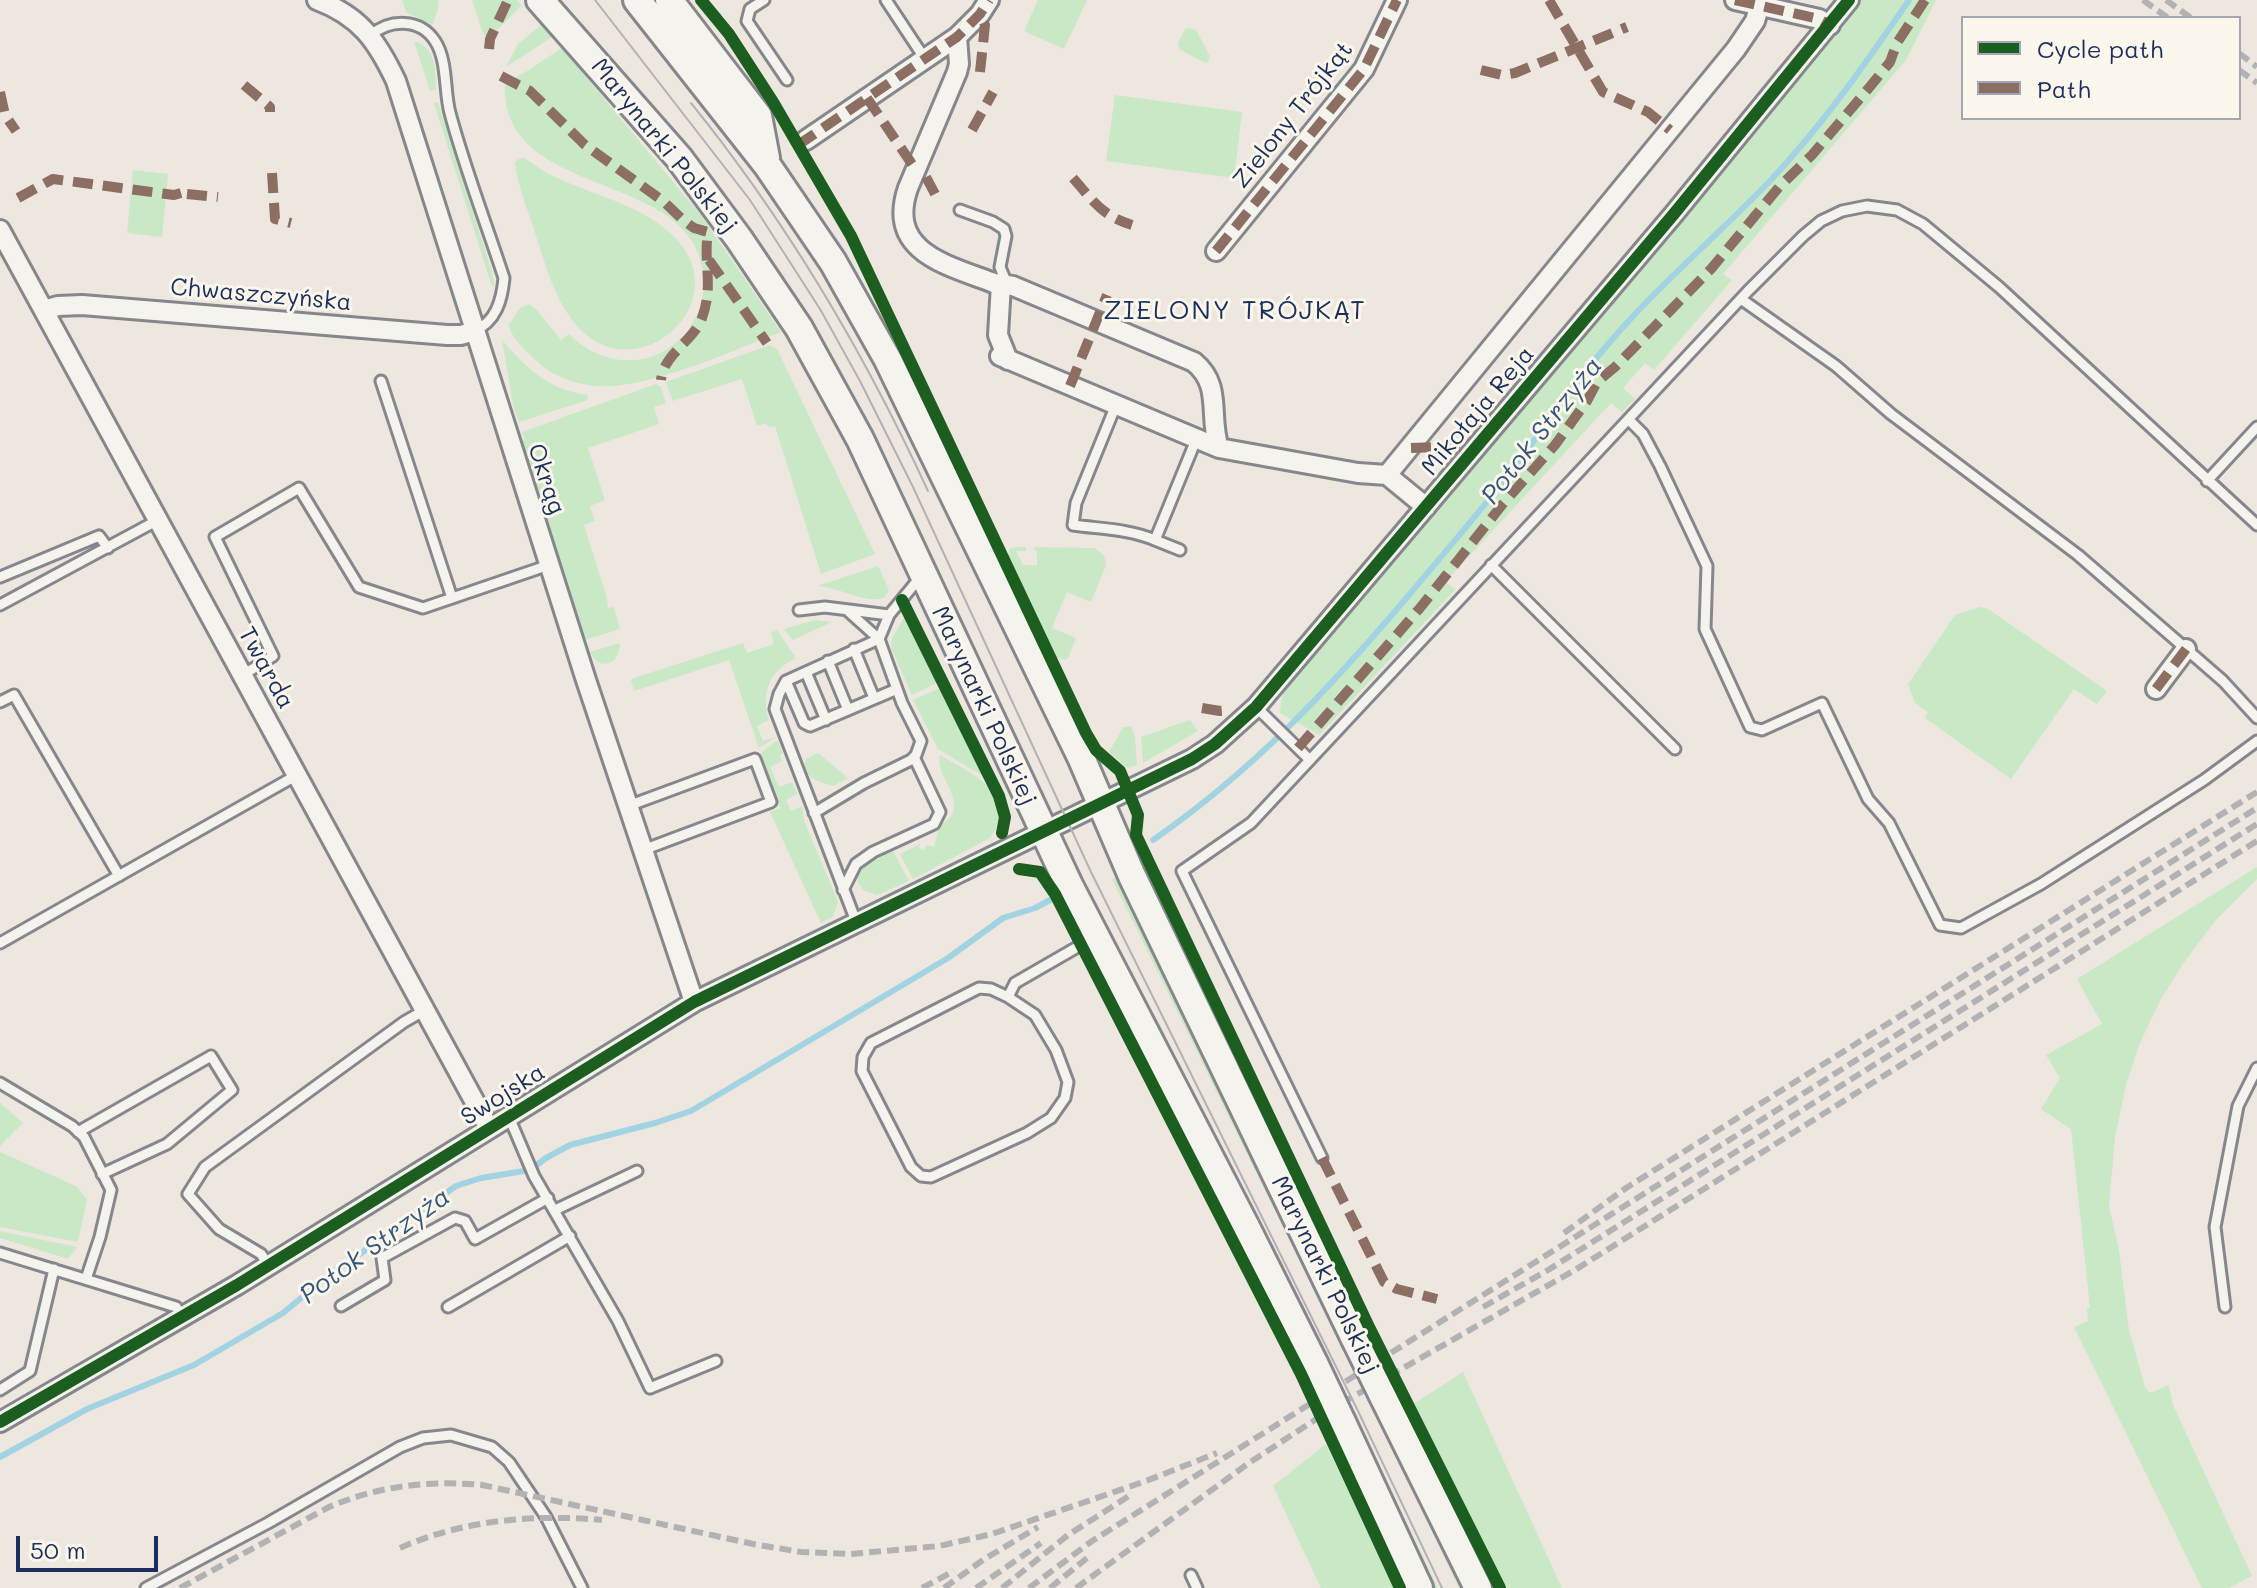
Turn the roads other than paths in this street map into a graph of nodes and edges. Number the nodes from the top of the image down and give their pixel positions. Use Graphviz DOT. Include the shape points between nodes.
graph roads {
  1 [pos="317,0"];
  2 [pos="540,0"];
  3 [pos="669,0"];
  4 [pos="764,0"];
  5 [pos="886,0"];
  6 [pos="989,0"];
  7 [pos="1397,0"];
  8 [pos="1735,0"];
  9 [pos="1849,0"];
  10 [pos="639,2"];
  11 [pos="1760,4"];
  12 [pos="1830,25"];
  13 [pos="371,35"];
  14 [pos="957,37"];
  15 [pos="925,59"];
  16 [pos="787,80"];
  17 [pos="806,140"];
  18 [pos="767,165"];
  19 [pos="960,210"];
  20 [pos="0,230"];
  21 [pos="1216,251"];
  22 [pos="1004,284"];
  23 [pos="1741,299"];
  24 [pos="44,310"];
  25 [pos="474,331"];
  26 [pos="381,381"];
  27 [pos="1116,405"];
  28 [pos="1629,420"];
  29 [pos="2257,427"];
  30 [pos="1196,440"];
  31 [pos="1219,448"];
  32 [pos="1387,475"];
  33 [pos="2207,481"];
  34 [pos="1426,507"];
  35 [pos="158,520"];
  36 [pos="2257,525"];
  37 [pos="1155,540"];
  38 [pos="108,548"];
  39 [pos="1180,550"];
  40 [pos="549,565"];
  41 [pos="1491,565"];
  42 [pos="923,574"];
  43 [pos="0,577"];
  44 [pos="452,598"];
  45 [pos="0,605"];
  46 [pos="799,610"];
  47 [pos="849,612"];
  48 [pos="889,615"];
  49 [pos="879,639"];
  50 [pos="854,649"];
  51 [pos="2186,649"];
  52 [pos="828,661"];
  53 [pos="806,672"];
  54 [pos="243,675"];
  55 [pos="786,681"];
  56 [pos="897,689"];
  57 [pos="2156,689"];
  58 [pos="874,698"];
  59 [pos="0,702"];
  60 [pos="1256,707"];
  61 [pos="848,710"];
  62 [pos="2257,718"];
  63 [pos="826,720"];
  64 [pos="2257,741"];
  65 [pos="1675,749"];
  66 [pos="914,757"];
  67 [pos="1310,760"];
  68 [pos="297,775"];
  69 [pos="1101,804"];
  70 [pos="628,806"];
  71 [pos="814,813"];
  72 [pos="1043,831"];
  73 [pos="643,850"];
  74 [pos="119,876"];
  75 [pos="843,890"];
  76 [pos="857,924"];
  77 [pos="1096,937"];
  78 [pos="0,943"];
  79 [pos="1008,997"];
  80 [pos="694,1002"];
  81 [pos="425,1010"];
  82 [pos="2257,1068"];
  83 [pos="0,1083"];
  84 [pos="509,1117"];
  85 [pos="489,1128"];
  86 [pos="78,1132"];
  87 [pos="1322,1158"];
  88 [pos="637,1171"];
  89 [pos="102,1174"];
  90 [pos="548,1198"];
  91 [pos="555,1210"];
  92 [pos="570,1236"];
  93 [pos="0,1253"];
  94 [pos="269,1266"];
  95 [pos="54,1269"];
  96 [pos="86,1279"];
  97 [pos="341,1306"];
  98 [pos="448,1307"];
  99 [pos="2225,1307"];
  100 [pos="182,1315"];
  101 [pos="716,1361"];
  102 [pos="0,1390"];
  103 [pos="0,1422"];
  104 [pos="1191,1575"];
  105 [pos="578,1587"];
  106 [pos="146,1588"];
  107 [pos="1197,1588"];
  108 [pos="1419,1588"];
  109 [pos="1478,1588"];
  1 -- 13 [label="street, Okrąg"];
  2 -- 42 [label="main road, Marynarki Polskiej" via="679,158 799,328 860,439"];
  3 -- 18 [label="main road" via="758,116"];
  4 -- 16 [label="lane" via="750,9 747,21"];
  5 -- 15 [label="lane"];
  6 -- 14 [label="street"];
  7 -- 21 [label="street, Zielony Trójkąt" via="1364,69"];
  8 -- 11 [label="street"];
  9 -- 12 [label="street, Mikołaja Reja"];
  10 -- 18 [label="main road, Marynarki Polskiej"];
  11 -- 12 [label="street"];
  11 -- 32 [label="street, Mikołaja Reja" via="1736,49"];
  12 -- 34 [label="street, Mikołaja Reja"];
  13 -- 25 [label="street, Okrąg" via="396,81"];
  13 -- 25 [label="lane" via="403,22 433,38 441,54 450,114 504,278 494,315"];
  14 -- 15 [label="street"];
  14 -- 22 [label="street" via="957,72 904,197 903,226 926,254"];
  15 -- 17 [label="street"];
  18 -- 69 [label="main road, Marynarki Polskiej" via="833,262 888,360"];
  19 -- 22 [label="lane" via="1004,229"];
  20 -- 24 [label="street, Twarda"];
  22 -- 27 [label="street, Mikołaja Reja" via="998,335 1004,358"];
  22 -- 31 [label="street" via="1194,362 1212,385"];
  23 -- 28 [label="lane"];
  23 -- 33 [label="lane" via="1821,221 1867,206 1897,210 1923,224 1999,287"];
  23 -- 51 [label="lane" via="1836,366 2078,555"];
  24 -- 25 [label="street, Chwaszczyńska" via="82,305 447,335"];
  24 -- 35 [label="street, Twarda"];
  25 -- 40 [label="street, Okrąg"];
  26 -- 44 [label="lane"];
  27 -- 30 [label="street, Mikołaja Reja"];
  27 -- 37 [label="lane" via="1076,503 1073,525 1134,531"];
  28 -- 41 [label="lane"];
  28 -- 64 [label="lane" via="1643,434 1707,566 1705,629 1750,727 1762,730 1822,703 1868,799 1889,823 1940,925 1961,928 2041,884"];
  29 -- 33 [label="lane"];
  30 -- 31 [label="street, Mikołaja Reja"];
  30 -- 37 [label="lane"];
  31 -- 32 [label="street, Mikołaja Reja"];
  32 -- 34 [label="street, Mikołaja Reja"];
  33 -- 36 [label="lane"];
  34 -- 60 [label="street, Mikołaja Reja"];
  35 -- 38 [label="lane"];
  35 -- 54 [label="street, Twarda"];
  37 -- 39 [label="lane"];
  38 -- 43 [label="lane" via="99,536"];
  38 -- 45 [label="lane"];
  40 -- 44 [label="lane"];
  40 -- 70 [label="street, Okrąg"];
  41 -- 65 [label="lane"];
  41 -- 67 [label="lane"];
  42 -- 48 [label="lane"];
  42 -- 72 [label="main road, Marynarki Polskiej"];
  44 -- 54 [label="lane" via="423,608 359,587 299,488 215,537 273,656"];
  46 -- 47 [label="lane" via="825,607"];
  47 -- 48 [label="lane"];
  47 -- 49 [label="lane"];
  48 -- 49 [label="lane"];
  49 -- 50 [label="lane"];
  49 -- 56 [label="lane"];
  50 -- 52 [label="lane"];
  50 -- 58 [label="lane"];
  51 -- 57 [label="street"];
  51 -- 62 [label="lane"];
  52 -- 53 [label="lane"];
  52 -- 61 [label="lane"];
  53 -- 55 [label="lane"];
  53 -- 63 [label="lane"];
  54 -- 68 [label="street, Twarda"];
  55 -- 63 [label="lane" via="804,723"];
  55 -- 71 [label="lane" via="775,709"];
  56 -- 58 [label="lane"];
  56 -- 66 [label="lane" via="921,741"];
  58 -- 61 [label="lane"];
  59 -- 74 [label="lane" via="14,695"];
  60 -- 67 [label="lane"];
  60 -- 69 [label="street, Mikołaja Reja" via="1192,759"];
  61 -- 63 [label="lane"];
  66 -- 71 [label="lane"];
  66 -- 75 [label="lane" via="940,812 938,819 856,864"];
  67 -- 87 [label="lane" via="1251,823 1182,871"];
  68 -- 74 [label="lane"];
  68 -- 81 [label="street, Twarda"];
  69 -- 72 [label="street, Mikołaja Reja"];
  69 -- 109 [label="main road, Marynarki Polskiej, bridge"];
  70 -- 73 [label="street, Okrąg"];
  70 -- 73 [label="lane" via="755,759 771,802"];
  71 -- 75 [label="lane"];
  72 -- 76 [label="street, Swojska"];
  72 -- 77 [label="main road, Marynarki Polskiej"];
  73 -- 80 [label="street, Okrąg"];
  74 -- 78 [label="lane"];
  75 -- 76 [label="lane"];
  76 -- 80 [label="street, Swojska"];
  77 -- 79 [label="lane" via="1015,983"];
  77 -- 108 [label="main road, Marynarki Polskiej, bridge" via="1315,1365"];
  79 -- 79 [label="lane" via="1035,1015 1056,1050 1068,1082 1065,1098 1051,1118 1027,1133 931,1177 921,1176 911,1167 862,1071 863,1057 871,1043 979,988"];
  80 -- 84 [label="street, Swojska"];
  81 -- 85 [label="street, Twarda"];
  81 -- 94 [label="lane" via="205,1167 188,1194 219,1229 261,1254"];
  82 -- 99 [label="lane" via="2238,1106 2215,1227"];
  83 -- 86 [label="lane"];
  84 -- 85 [label="street, Swojska"];
  84 -- 90 [label="lane"];
  85 -- 94 [label="street, Swojska"];
  86 -- 89 [label="lane"];
  86 -- 89 [label="lane" via="211,1056 232,1090 167,1144"];
  88 -- 91 [label="lane"];
  89 -- 96 [label="lane" via="111,1190"];
  90 -- 91 [label="lane"];
  90 -- 97 [label="lane" via="475,1239 465,1221 455,1218 382,1258 385,1280"];
  91 -- 92 [label="lane"];
  92 -- 98 [label="lane"];
  92 -- 101 [label="lane" via="650,1388"];
  93 -- 95 [label="lane"];
  94 -- 100 [label="street, Swojska"];
  95 -- 96 [label="lane"];
  95 -- 102 [label="lane" via="30,1371"];
  96 -- 100 [label="lane" via="176,1307"];
  100 -- 103 [label="street, Swojska"];
  104 -- 107 [label="lane"];
  105 -- 106 [label="lane" via="546,1517 509,1462 492,1447 451,1435 400,1447"];
}
